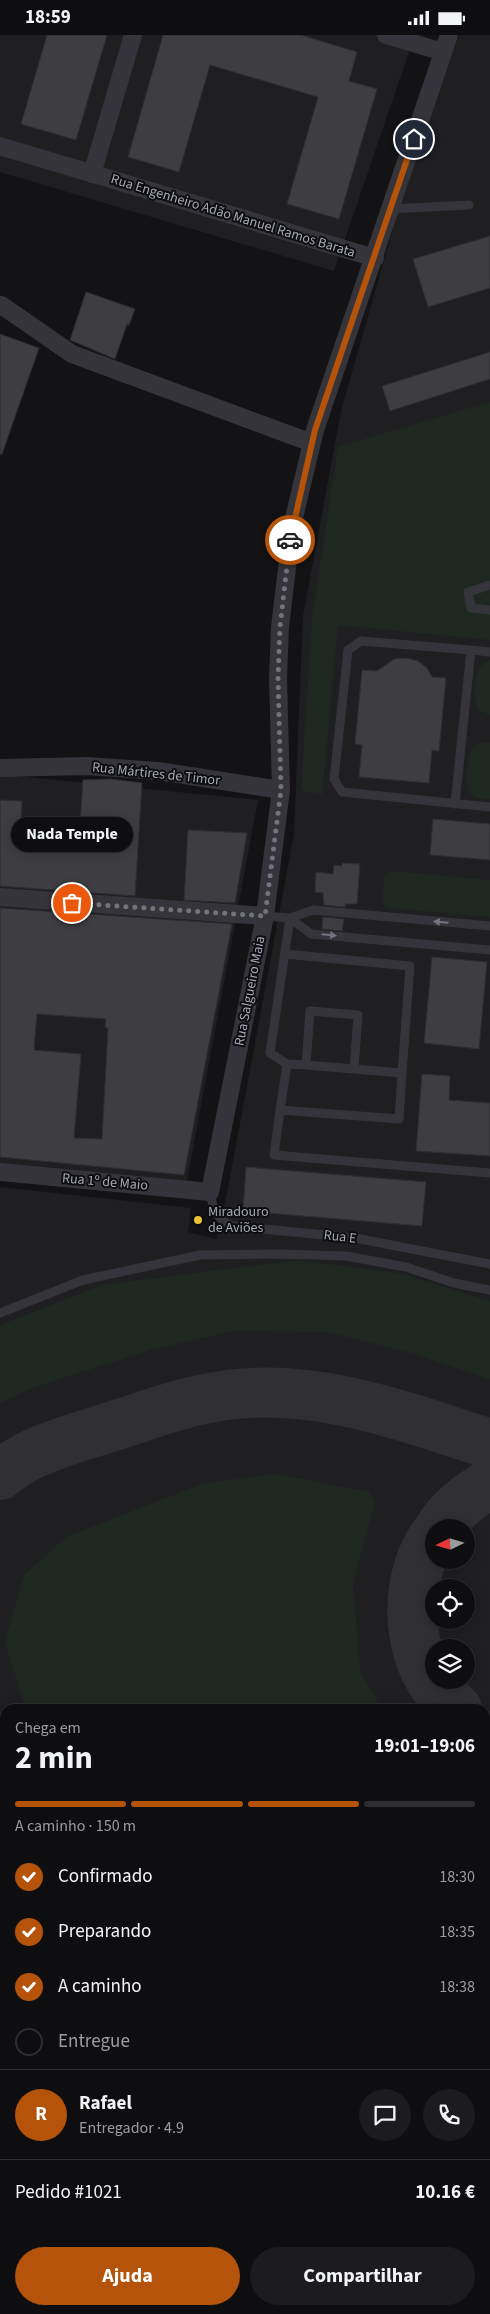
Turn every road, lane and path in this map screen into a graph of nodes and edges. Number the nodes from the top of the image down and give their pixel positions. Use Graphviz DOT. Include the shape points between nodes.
graph roads {
  1 [pos="133,35"];
  2 [pos="386,35"];
  3 [pos="448,35"];
  4 [pos="444,52"];
  5 [pos="0,146"];
  6 [pos="92,174"];
  7 [pos="468,205"];
  8 [pos="390,209"];
  9 [pos="375,258"];
  10 [pos="1,305"];
  11 [pos="312,443"];
  12 [pos="490,585"];
  13 [pos="490,610"];
  14 [pos="471,650"];
  15 [pos="490,652"];
  16 [pos="0,768"];
  17 [pos="281,790"];
  18 [pos="455,804"];
  19 [pos="490,807"];
  20 [pos="0,897"];
  21 [pos="265,916"];
  22 [pos="290,918"];
  23 [pos="490,926"];
  24 [pos="490,950"];
  25 [pos="285,954"];
  26 [pos="287,1064"];
  27 [pos="306,1065"];
  28 [pos="354,1069"];
  29 [pos="402,1073"];
  30 [pos="280,1110"];
  31 [pos="0,1172"];
  32 [pos="490,1173"];
  33 [pos="210,1191"];
  34 [pos="490,1264"];
  35 [pos="490,1290"];
  36 [pos="0,1313"];
  1 -- 6 [label="street, Rua Engenheiro Adão Manuel Ramos Barata"];
  2 -- 4 [label="street"];
  3 -- 4 [label="street, Rua Salgueiro Maia"];
  4 -- 8 [label="street, Rua Salgueiro Maia"];
  5 -- 6 [label="street, Rua Engenheiro Adão Manuel Ramos Barata"];
  6 -- 9 [label="street, Rua Engenheiro Adão Manuel Ramos Barata"];
  7 -- 8 [label="lane"];
  8 -- 9 [label="street, Rua Salgueiro Maia"];
  9 -- 11 [label="street, Rua Salgueiro Maia"];
  10 -- 11 [label="street" via="72,354"];
  11 -- 17 [label="street, Rua Salgueiro Maia" via="292,526 280,627"];
  12 -- 13 [label="lane" via="468,591 471,608"];
  14 -- 15 [label="lane"];
  14 -- 18 [label="lane"];
  14 -- 18 [label="lane" via="361,641 348,649 334,779 342,792"];
  16 -- 17 [label="street, Rua Mártires de Timor" via="87,766 158,771"];
  17 -- 21 [label="street, Rua Salgueiro Maia"];
  18 -- 19 [label="lane"];
  20 -- 21 [label="street"];
  21 -- 22 [label="lane"];
  21 -- 33 [label="street, Rua Salgueiro Maia"];
  23 -- 22 [label="lane, one-way" via="313,910"];
  22 -- 24 [label="lane, one-way" via="311,933"];
  22 -- 25 [label="lane"];
  25 -- 26 [label="lane" via="270,1053"];
  25 -- 29 [label="lane" via="410,966"];
  26 -- 27 [label="lane"];
  26 -- 30 [label="lane"];
  27 -- 28 [label="lane"];
  27 -- 28 [label="lane" via="310,1011 339,1013 358,1015"];
  28 -- 29 [label="lane"];
  29 -- 30 [label="lane" via="399,1119"];
  30 -- 32 [label="lane" via="274,1155"];
  31 -- 33 [label="street, Rua 1º de Maio"];
  33 -- 34 [label="lane, Rua E" via="214,1213 232,1226 355,1238"];
  35 -- 36 [label="lane" via="454,1283 406,1267 346,1256 200,1255 82,1280"];
}
